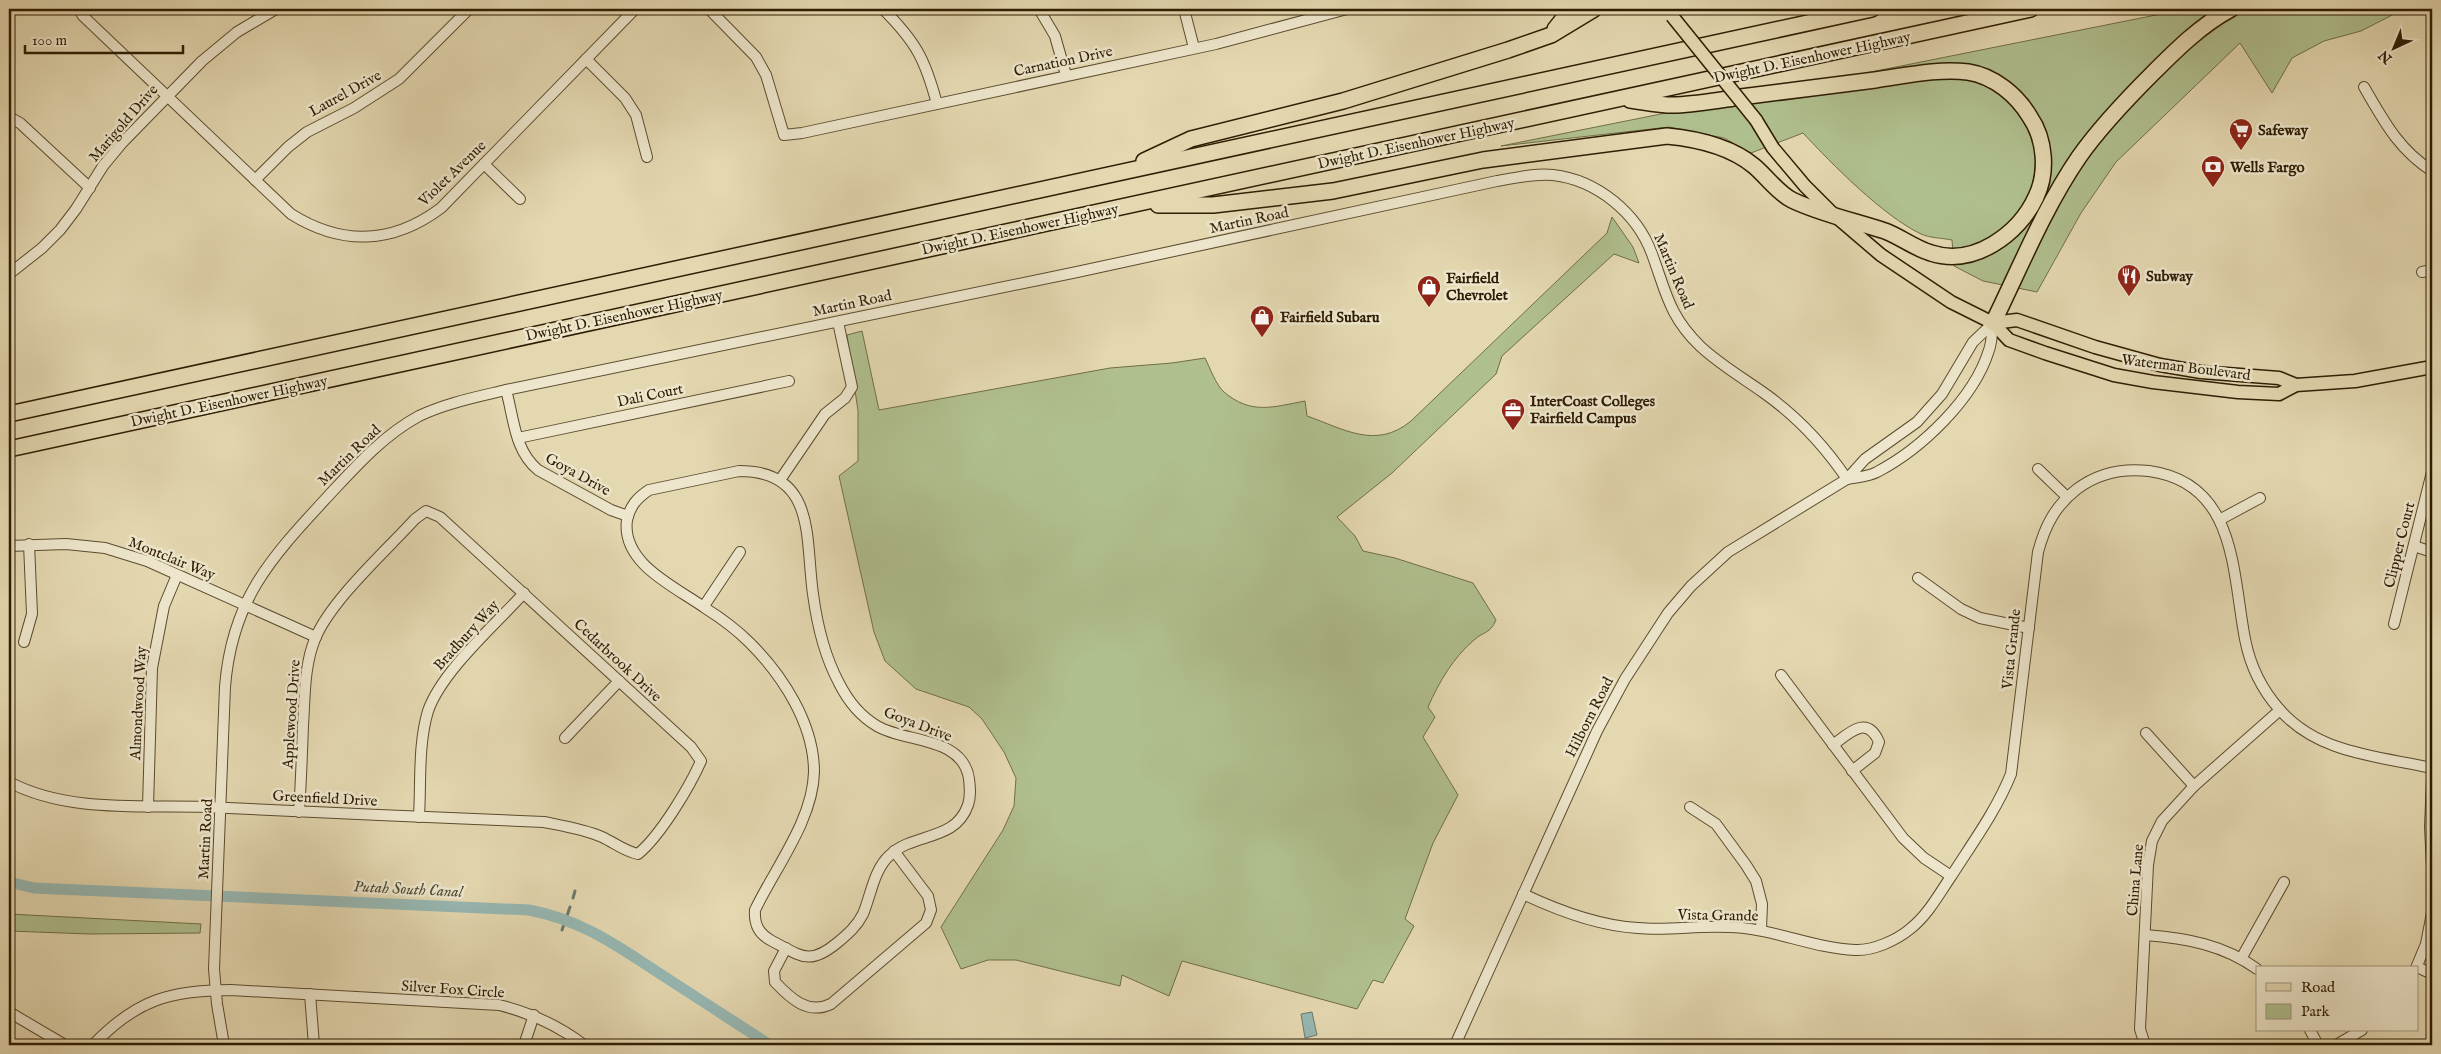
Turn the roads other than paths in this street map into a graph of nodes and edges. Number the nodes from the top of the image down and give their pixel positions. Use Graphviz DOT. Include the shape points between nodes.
graph roads {
  1 [pos="79,9"];
  2 [pos="276,9"];
  3 [pos="469,9"];
  4 [pos="635,9"];
  5 [pos="709,9"];
  6 [pos="882,9"];
  7 [pos="1039,9"];
  8 [pos="1184,9"];
  9 [pos="1347,9"];
  10 [pos="1571,9"];
  11 [pos="1594,9"];
  12 [pos="1872,9"];
  13 [pos="2032,9"];
  14 [pos="2231,9"];
  15 [pos="1669,12"];
  16 [pos="1551,35"];
  17 [pos="1194,48"];
  18 [pos="586,59"];
  19 [pos="1066,75"];
  20 [pos="2364,87"];
  21 [pos="167,96"];
  22 [pos="1618,99"];
  23 [pos="937,104"];
  24 [pos="9,117"];
  25 [pos="647,157"];
  26 [pos="484,164"];
  27 [pos="2432,171"];
  28 [pos="1117,174"];
  29 [pos="255,180"];
  30 [pos="90,188"];
  31 [pos="520,199"];
  32 [pos="1129,205"];
  33 [pos="1833,214"];
  34 [pos="9,274"];
  35 [pos="838,322"];
  36 [pos="1993,323"];
  37 [pos="2432,367"];
  38 [pos="789,381"];
  39 [pos="2296,385"];
  40 [pos="506,390"];
  41 [pos="9,414"];
  42 [pos="518,438"];
  43 [pos="9,449"];
  44 [pos="2038,469"];
  45 [pos="2432,472"];
  46 [pos="780,480"];
  47 [pos="1847,480"];
  48 [pos="2067,497"];
  49 [pos="2260,498"];
  50 [pos="426,510"];
  51 [pos="628,516"];
  52 [pos="2221,519"];
  53 [pos="29,544"];
  54 [pos="9,546"];
  55 [pos="2414,546"];
  56 [pos="740,552"];
  57 [pos="2432,552"];
  58 [pos="177,575"];
  59 [pos="1918,578"];
  60 [pos="524,593"];
  61 [pos="245,605"];
  62 [pos="704,606"];
  63 [pos="2394,624"];
  64 [pos="2029,628"];
  65 [pos="316,637"];
  66 [pos="24,642"];
  67 [pos="1781,675"];
  68 [pos="619,682"];
  69 [pos="2280,710"];
  70 [pos="2146,733"];
  71 [pos="565,738"];
  72 [pos="1833,745"];
  73 [pos="2432,768"];
  74 [pos="1852,770"];
  75 [pos="2432,779"];
  76 [pos="9,782"];
  77 [pos="2194,786"];
  78 [pos="148,806"];
  79 [pos="1690,807"];
  80 [pos="221,808"];
  81 [pos="299,812"];
  82 [pos="419,817"];
  83 [pos="894,851"];
  84 [pos="638,854"];
  85 [pos="2432,866"];
  86 [pos="1951,876"];
  87 [pos="2284,882"];
  88 [pos="1523,894"];
  89 [pos="2432,913"];
  90 [pos="1761,929"];
  91 [pos="2145,936"];
  92 [pos="786,948"];
  93 [pos="2242,958"];
  94 [pos="2417,966"];
  95 [pos="2418,967"];
  96 [pos="2256,968"];
  97 [pos="2432,974"];
  98 [pos="216,990"];
  99 [pos="310,994"];
  100 [pos="9,1012"];
  101 [pos="534,1016"];
  102 [pos="2311,1032"];
  103 [pos="2359,1032"];
  104 [pos="65,1045"];
  105 [pos="93,1045"];
  106 [pos="224,1045"];
  107 [pos="314,1045"];
  108 [pos="524,1045"];
  109 [pos="584,1045"];
  110 [pos="1455,1045"];
  111 [pos="2145,1045"];
  112 [pos="2318,1045"];
  113 [pos="2336,1045"];
  1 -- 21 [label="street, Violet Avenue"];
  2 -- 21 [label="street, Marigold Drive" via="221,44"];
  3 -- 29 [label="street, Laurel Drive" via="399,79 362,104 307,132"];
  4 -- 18 [label="street, Violet Avenue"];
  5 -- 23 [label="street, Carnation Drive" via="756,56 766,75 784,135"];
  6 -- 23 [label="street" via="901,26 922,56"];
  7 -- 19 [label="street" via="1055,36"];
  8 -- 17 [label="street"];
  9 -- 17 [label="street, Carnation Drive"];
  10 -- 16 [label="highway"];
  11 -- 16 [label="highway"];
  12 -- 28 [label="highway"];
  13 -- 22 [label="highway, Dwight D. Eisenhower Highway"];
  14 -- 36 [label="highway" via="2200,29 2174,52 2100,129 2078,158"];
  15 -- 33 [label="main road, Waterman Boulevard, bridge" via="1756,120 1773,148 1804,186"];
  16 -- 28 [label="highway" via="1343,101 1191,139"];
  17 -- 19 [label="street, Carnation Drive"];
  18 -- 25 [label="street" via="625,98 636,114"];
  18 -- 26 [label="street, Violet Avenue"];
  19 -- 23 [label="street, Carnation Drive"];
  20 -- 27 [label="street" via="2398,142 2414,160"];
  21 -- 29 [label="street, Violet Avenue"];
  21 -- 30 [label="street, Marigold Drive" via="122,143"];
  22 -- 32 [label="highway, Dwight D. Eisenhower Highway"];
  22 -- 33 [label="highway" via="1675,105 1919,74 1968,72 2006,88 2023,105 2035,124 2044,166 2030,210 2016,228 1998,242 1974,253 1932,254 1890,233"];
  24 -- 30 [label="street" via="20,123"];
  26 -- 29 [label="street, Violet Avenue" via="427,218 400,231 362,237 343,236 306,224"];
  26 -- 31 [label="street"];
  28 -- 41 [label="highway"];
  30 -- 34 [label="street, Marigold Drive" via="60,230"];
  32 -- 33 [label="highway" via="1213,206 1333,191 1483,160 1668,136 1693,138 1724,148 1751,164 1790,199"];
  32 -- 43 [label="highway, Dwight D. Eisenhower Highway"];
  33 -- 36 [label="main road, Waterman Boulevard" via="1909,276"];
  35 -- 40 [label="street, Martin Road"];
  35 -- 46 [label="street" via="852,387 845,398 824,414"];
  35 -- 47 [label="street, Martin Road" via="1497,181 1552,175 1584,183 1618,204 1645,238 1664,295 1688,333 1711,356 1765,393 1805,426"];
  36 -- 39 [label="main road, Waterman Boulevard" via="2017,320 2160,365 2200,372 2279,378"];
  36 -- 39 [label="main road, Waterman Boulevard" via="2009,340 2114,375 2238,392 2279,394"];
  36 -- 47 [label="street, Hilborn Road" via="1973,342 1953,379 1930,408 1905,431 1864,459"];
  36 -- 47 [label="street, Hilborn Road" via="1989,350 1979,370 1945,419 1916,446 1875,473"];
  37 -- 39 [label="main road, Waterman Boulevard" via="2355,382"];
  38 -- 42 [label="street, Dali Court"];
  40 -- 42 [label="street, Goya Drive"];
  40 -- 61 [label="street, Martin Road" via="434,410 396,430 376,446 271,560"];
  42 -- 51 [label="street, Goya Drive" via="528,462 538,470"];
  44 -- 48 [label="street"];
  45 -- 55 [label="street, Clipper Court"];
  46 -- 51 [label="street, Goya Drive" via="756,471 739,471 661,487 639,497"];
  46 -- 83 [label="street, Goya Drive" via="799,500 805,516 818,621 838,682 850,702 870,720 892,733 949,750 968,774 971,792 963,816 942,834 906,844"];
  47 -- 88 [label="street, Hilborn Road" via="1728,552 1691,586 1668,613 1625,679 1597,731"];
  48 -- 52 [label="street, Vista Grande" via="2084,484 2106,474 2133,470 2156,472 2193,489"];
  48 -- 64 [label="street, Vista Grande" via="2050,517 2044,530 2038,552"];
  49 -- 52 [label="street"];
  50 -- 60 [label="street, Cedarbrook Drive" via="440,517"];
  50 -- 65 [label="street, Applewood Drive" via="344,596"];
  51 -- 62 [label="street, Goya Drive" via="626,529 640,559 658,578"];
  52 -- 69 [label="street, Vista Grande" via="2230,544 2252,664 2262,686"];
  53 -- 54 [label="street, Montclair Way"];
  53 -- 58 [label="street, Montclair Way" via="105,548 147,561"];
  53 -- 66 [label="street" via="32,614"];
  55 -- 57 [label="street"];
  55 -- 63 [label="street, Clipper Court"];
  56 -- 62 [label="street"];
  58 -- 61 [label="street, Montclair Way"];
  58 -- 78 [label="street, Almondwood Way" via="164,606 152,668"];
  59 -- 64 [label="street" via="1961,609 1980,618"];
  60 -- 68 [label="street, Cedarbrook Drive"];
  60 -- 82 [label="street, Bradbury Way" via="453,670 428,711 423,738"];
  61 -- 65 [label="street, Montclair Way"];
  61 -- 80 [label="street, Martin Road" via="234,632 227,664"];
  62 -- 92 [label="street, Goya Drive" via="750,642 797,708 809,736 814,772 808,805 755,910 758,930"];
  64 -- 86 [label="street, Vista Grande" via="2011,774 1999,802"];
  65 -- 81 [label="street, Applewood Drive" via="305,685"];
  67 -- 72 [label="street"];
  68 -- 71 [label="street"];
  68 -- 84 [label="street, Cedarbrook Drive" via="691,747 701,761 649,845"];
  69 -- 73 [label="street, Vista Grande" via="2325,744 2356,754"];
  69 -- 77 [label="street, China Lane"];
  70 -- 77 [label="street"];
  72 -- 74 [label="street"];
  72 -- 74 [label="street" via="1858,727 1875,733 1879,742 1875,753"];
  74 -- 86 [label="street" via="1903,838 1924,858"];
  75 -- 85 [label="street"];
  76 -- 78 [label="street, Greenfield Drive" via="78,803"];
  77 -- 91 [label="street, China Lane" via="2162,820 2152,841"];
  78 -- 80 [label="street, Greenfield Drive"];
  79 -- 90 [label="street" via="1716,824 1756,881 1762,904"];
  80 -- 81 [label="street, Greenfield Drive"];
  80 -- 98 [label="street, Martin Road"];
  81 -- 82 [label="street, Greenfield Drive"];
  82 -- 84 [label="street, Greenfield Drive" via="544,822 601,837"];
  83 -- 92 [label="street, Goya Drive" via="880,867 862,915 850,933 816,957 806,957"];
  83 -- 92 [label="street" via="928,896 931,910 926,923 831,1004 820,1009 805,1007 775,982 774,971"];
  86 -- 90 [label="street, Vista Grande" via="1930,908 1910,929 1888,943 1858,950 1827,948"];
  87 -- 93 [label="street"];
  88 -- 90 [label="street, Vista Grande" via="1575,916 1616,925"];
  88 -- 110 [label="street, Hilborn Road"];
  89 -- 94 [label="street"];
  91 -- 93 [label="street" via="2184,938 2212,945"];
  91 -- 111 [label="street, China Lane" via="2140,1029"];
  93 -- 96 [label="street"];
  95 -- 97 [label="street"];
  98 -- 99 [label="street, Silver Fox Circle"];
  98 -- 105 [label="street, Silver Fox Circle" via="175,994 154,1000 121,1018"];
  98 -- 106 [label="street, Martin Road"];
  99 -- 101 [label="street, Silver Fox Circle" via="499,1005"];
  99 -- 107 [label="street"];
  100 -- 104 [label="street"];
  101 -- 108 [label="street"];
  101 -- 109 [label="street, Silver Fox Circle" via="557,1026"];
  102 -- 112 [label="street"];
  103 -- 113 [label="street"];
}
